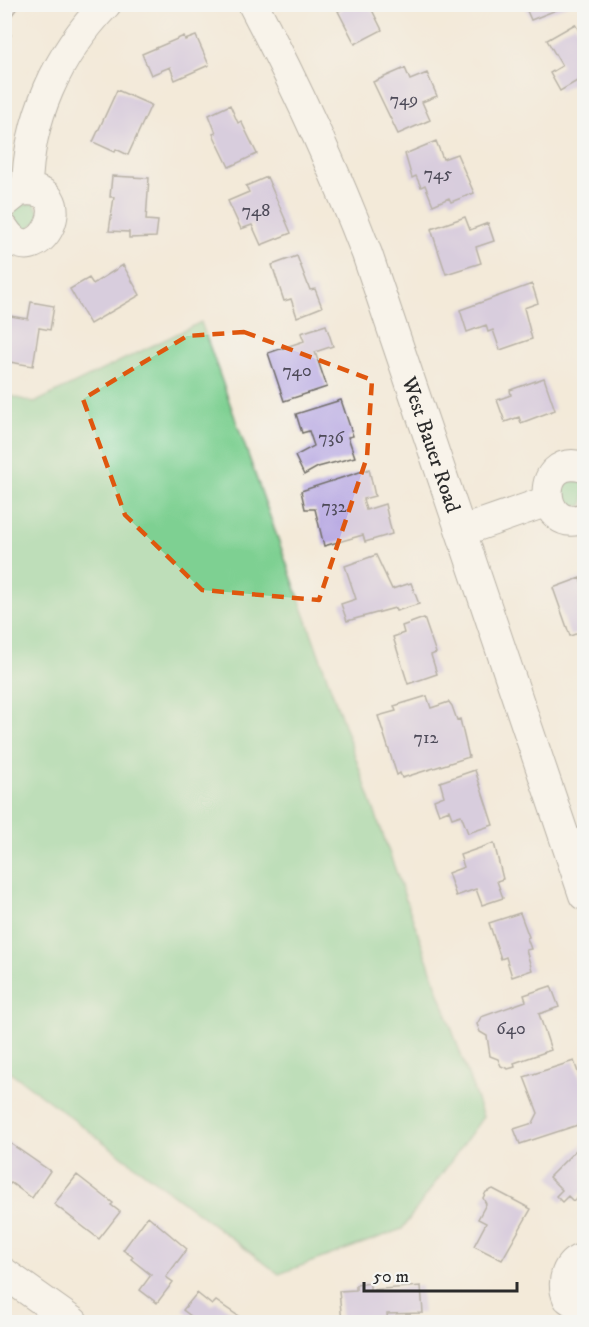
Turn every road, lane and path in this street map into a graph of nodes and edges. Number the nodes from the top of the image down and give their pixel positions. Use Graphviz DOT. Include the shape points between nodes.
graph roads {
  1 [pos="106,4"];
  2 [pos="253,4"];
  3 [pos="16,196"];
  4 [pos="4,229"];
  5 [pos="585,467"];
  6 [pos="548,501"];
  7 [pos="585,518"];
  8 [pos="462,531"];
  9 [pos="578,854"];
  10 [pos="585,895"];
  11 [pos="585,1258"];
  12 [pos="4,1273"];
  13 [pos="585,1309"];
  14 [pos="73,1323"];
  1 -- 3 [label="street" via="76,39 53,78"];
  2 -- 8 [label="street, West Bauer Road" via="338,178"];
  3 -- 4 [label="street" via="36,190 53,209 52,226 32,242 15,239"];
  5 -- 6 [label="street" via="568,466 555,473 547,486"];
  6 -- 7 [label="street" via="564,519"];
  6 -- 8 [label="street"];
  8 -- 9 [label="street, West Bauer Road"];
  9 -- 10 [label="street, West Bauer Road"];
  11 -- 13 [label="street" via="572,1265 564,1281 568,1298"];
  12 -- 14 [label="street"];
}
